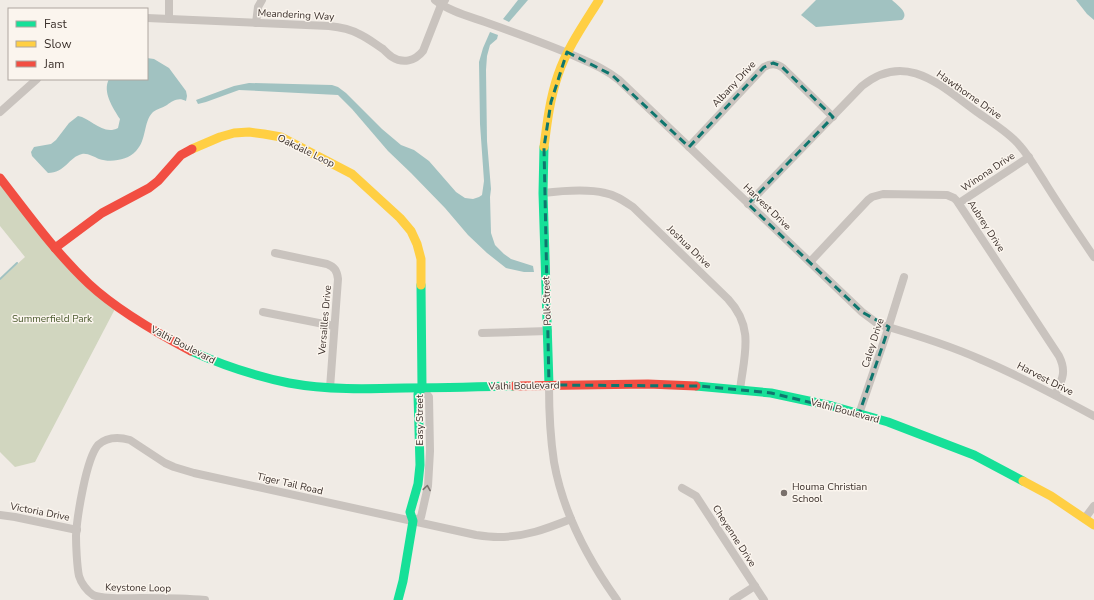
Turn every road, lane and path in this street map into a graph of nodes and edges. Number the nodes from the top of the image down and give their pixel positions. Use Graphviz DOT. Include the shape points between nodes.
graph roads {
  1 [pos="169,0"];
  2 [pos="262,0"];
  3 [pos="599,0"];
  4 [pos="441,2"];
  5 [pos="148,18"];
  6 [pos="169,19"];
  7 [pos="256,23"];
  8 [pos="567,52"];
  9 [pos="36,80"];
  10 [pos="0,112"];
  11 [pos="833,117"];
  12 [pos="689,147"];
  13 [pos="1029,157"];
  14 [pos="0,178"];
  15 [pos="543,193"];
  16 [pos="959,203"];
  17 [pos="748,204"];
  18 [pos="55,248"];
  19 [pos="275,253"];
  20 [pos="1094,257"];
  21 [pos="810,262"];
  22 [pos="904,277"];
  23 [pos="263,312"];
  24 [pos="334,326"];
  25 [pos="889,327"];
  26 [pos="548,331"];
  27 [pos="482,333"];
  28 [pos="549,386"];
  29 [pos="330,388"];
  30 [pos="422,388"];
  31 [pos="740,390"];
  32 [pos="1055,395"];
  33 [pos="859,414"];
  34 [pos="1094,416"];
  35 [pos="420,458"];
  36 [pos="430,458"];
  37 [pos="682,488"];
  38 [pos="1094,506"];
  39 [pos="0,515"];
  40 [pos="1085,518"];
  41 [pos="571,519"];
  42 [pos="413,521"];
  43 [pos="1094,525"];
  44 [pos="77,530"];
  45 [pos="755,586"];
  46 [pos="205,600"];
  47 [pos="398,600"];
  48 [pos="617,600"];
  49 [pos="733,600"];
  50 [pos="764,600"];
  1 -- 6 [label="street"];
  2 -- 7 [label="street" via="258,7"];
  3 -- 8 [label="street, Polk Street"];
  4 -- 7 [label="street, Meandering Way" via="423,51 408,61 392,57 353,30 329,26"];
  4 -- 8 [label="street, Harvest Drive" via="458,12"];
  5 -- 6 [label="street, Meandering Way"];
  6 -- 7 [label="street, Meandering Way"];
  8 -- 12 [label="street, Harvest Drive" via="599,66 612,75"];
  8 -- 15 [label="street, Polk Street" via="558,75 547,122"];
  9 -- 10 [label="street"];
  11 -- 12 [label="street, Albany Drive" via="783,68 777,64 769,64"];
  11 -- 13 [label="street, Hawthorne Drive" via="862,86 874,78 894,71 913,72 935,82 1011,137"];
  11 -- 17 [label="street, Hawthorne Drive"];
  12 -- 17 [label="street, Harvest Drive"];
  13 -- 16 [label="street, Winona Drive"];
  13 -- 20 [label="street, Hawthorne Drive"];
  14 -- 18 [label="street, Valhi Boulevard"];
  15 -- 26 [label="street, Polk Street"];
  15 -- 31 [label="street, Joshua Drive" via="592,191 621,199 633,207 728,299 741,316 745,330"];
  16 -- 21 [label="street, Aubrey Drive" via="947,195 883,194 872,197"];
  16 -- 32 [label="street, Aubrey Drive" via="1059,356 1063,376"];
  17 -- 21 [label="street, Harvest Drive"];
  18 -- 29 [label="street, Valhi Boulevard" via="89,284 117,306 190,351 220,364 263,376"];
  18 -- 30 [label="street, Oakdale Loop" via="102,213 149,188 181,155 194,148 234,133 248,132 281,137 352,174 411,231 421,259"];
  19 -- 24 [label="street, Versailles Drive" via="333,267 338,279"];
  21 -- 25 [label="street, Harvest Drive" via="867,317"];
  22 -- 25 [label="street, Caley Drive"];
  23 -- 24 [label="street"];
  24 -- 29 [label="street, Versailles Drive"];
  25 -- 32 [label="street, Harvest Drive" via="980,359"];
  25 -- 33 [label="street, Caley Drive"];
  26 -- 27 [label="street"];
  26 -- 28 [label="street, Polk Street"];
  28 -- 30 [label="street, Valhi Boulevard"];
  28 -- 31 [label="street, Valhi Boulevard" via="648,384"];
  28 -- 41 [label="street, Polk Street" via="554,462"];
  29 -- 30 [label="street, Valhi Boulevard"];
  30 -- 35 [label="street, Easy Street" via="418,394"];
  30 -- 36 [label="street, Easy Street" via="429,397"];
  31 -- 33 [label="street, Valhi Boulevard" via="818,403"];
  32 -- 34 [label="street, Harvest Drive"];
  33 -- 40 [label="street, Valhi Boulevard" via="917,432 974,455 1051,496"];
  35 -- 36 [label="street"];
  35 -- 42 [label="street, Easy Street" via="418,484 410,512"];
  42 -- 36 [label="street, Easy Street, one-way" via="421,517 423,512"];
  37 -- 45 [label="street, Cheyenne Drive" via="696,496"];
  38 -- 40 [label="street"];
  39 -- 44 [label="street, Victoria Drive"];
  40 -- 43 [label="street, Valhi Boulevard"];
  41 -- 42 [label="street, Tiger Tail Road" via="533,533 496,537"];
  41 -- 48 [label="street, Polk Street" via="590,559"];
  42 -- 44 [label="street, Tiger Tail Road" via="174,467 130,440 120,438 103,442 91,457 83,488"];
  42 -- 47 [label="street, Easy Street"];
  44 -- 46 [label="street, Keystone Loop" via="79,575 82,584 92,594 105,598"];
  45 -- 49 [label="street"];
  45 -- 50 [label="street, Cheyenne Drive"];
}
